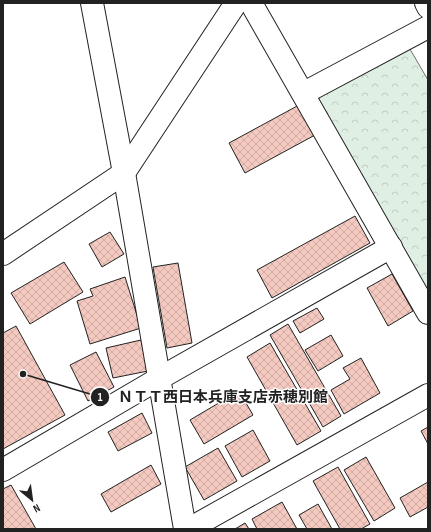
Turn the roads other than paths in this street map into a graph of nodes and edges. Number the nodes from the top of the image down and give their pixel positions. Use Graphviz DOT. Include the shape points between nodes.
graph roads {
  1 [pos="92,3"];
  2 [pos="236,3"];
  3 [pos="251,3"];
  4 [pos="426,3"];
  5 [pos="428,7"];
  6 [pos="428,27"];
  7 [pos="304,94"];
  8 [pos="124,173"];
  9 [pos="391,247"];
  10 [pos="3,254"];
  11 [pos="428,313"];
  12 [pos="160,378"];
  13 [pos="428,395"];
  14 [pos="3,470"];
  15 [pos="185,529"];
  16 [pos="189,529"];
  1 -- 8 [label="street"];
  2 -- 8 [label="street"];
  3 -- 7 [label="street"];
  4 -- 5 [label="street"];
  6 -- 7 [label="street"];
  7 -- 9 [label="street"];
  8 -- 10 [label="street"];
  8 -- 12 [label="street"];
  9 -- 11 [label="street"];
  9 -- 12 [label="street"];
  12 -- 14 [label="street"];
  12 -- 15 [label="street"];
  13 -- 16 [label="street"];
}
